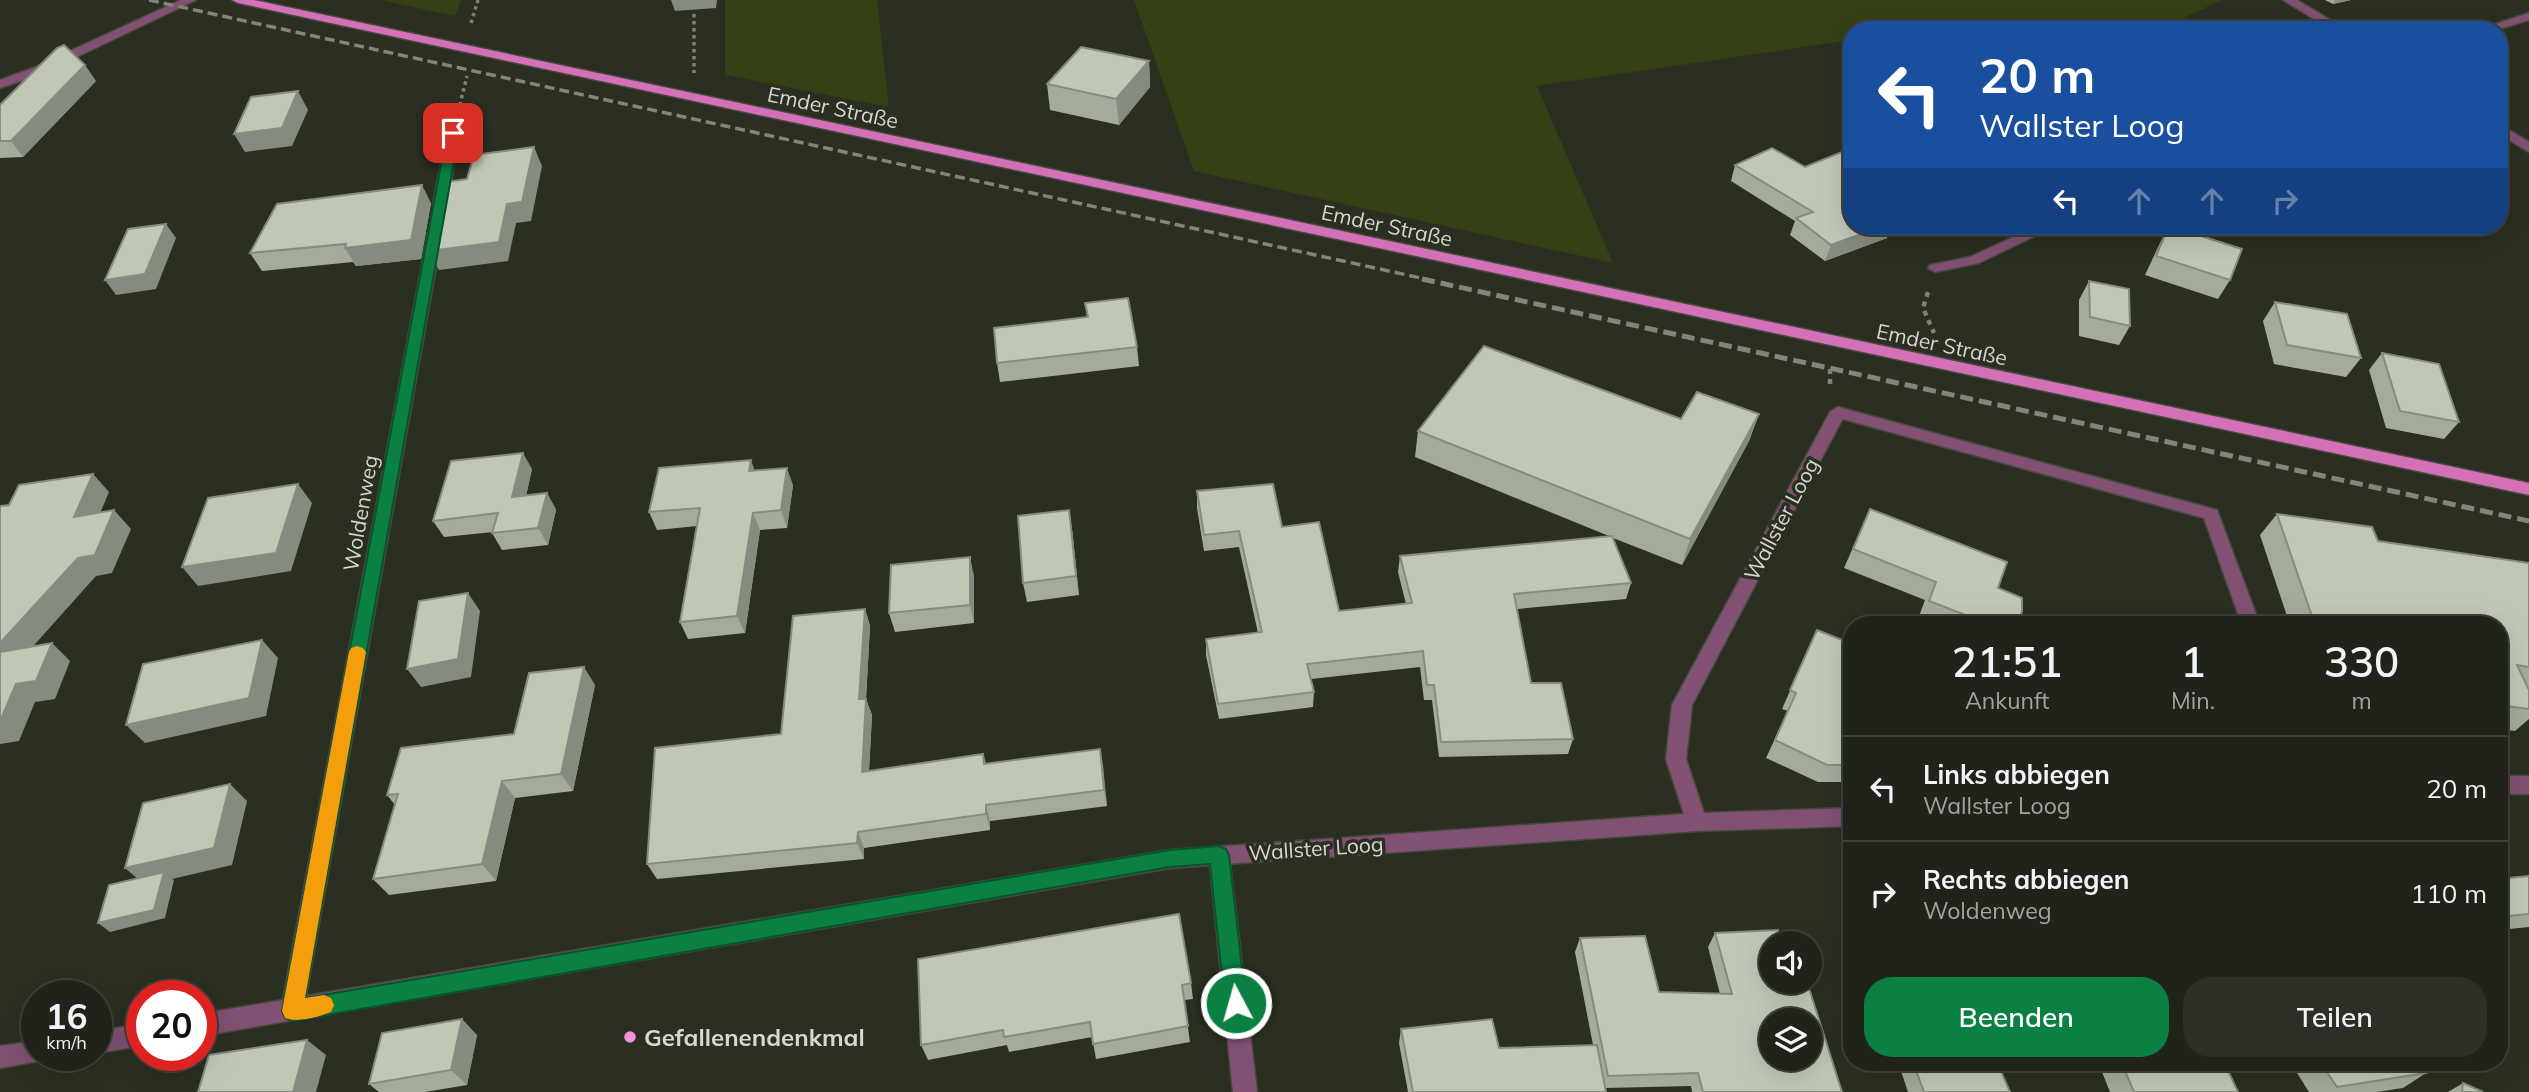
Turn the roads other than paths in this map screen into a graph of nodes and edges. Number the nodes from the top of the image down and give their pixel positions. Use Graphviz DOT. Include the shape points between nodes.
graph roads {
  1 [pos="190,0"];
  2 [pos="238,0"];
  3 [pos="2289,0"];
  4 [pos="2529,16"];
  5 [pos="2325,21"];
  6 [pos="2508,22"];
  7 [pos="0,84"];
  8 [pos="453,133"];
  9 [pos="2508,134"];
  10 [pos="2529,148"];
  11 [pos="2028,235"];
  12 [pos="1935,268"];
  13 [pos="2529,489"];
  14 [pos="2248,616"];
  15 [pos="2508,785"];
  16 [pos="2529,785"];
  17 [pos="1843,817"];
  18 [pos="1697,822"];
  19 [pos="1219,855"];
  20 [pos="292,1011"];
  21 [pos="217,1023"];
  22 [pos="21,1055"];
  23 [pos="0,1058"];
  24 [pos="1245,1092"];
  1 -- 7 [label="street"];
  2 -- 13 [label="main road, Emder Straße"];
  3 -- 5 [label="street"];
  4 -- 6 [label="street"];
  8 -- 20 [label="street, Woldenweg"];
  9 -- 10 [label="street"];
  11 -- 12 [label="street" via="1974,260"];
  14 -- 18 [label="street, Wallster Loog" via="2211,514 1838,412 1682,705 1676,759"];
  15 -- 16 [label="street"];
  17 -- 18 [label="street"];
  18 -- 19 [label="street, Wallster Loog"];
  19 -- 20 [label="street, Wallster Loog" via="1170,859"];
  19 -- 24 [label="street"];
  20 -- 21 [label="street, Wallster Loog"];
  22 -- 23 [label="street"];
}
